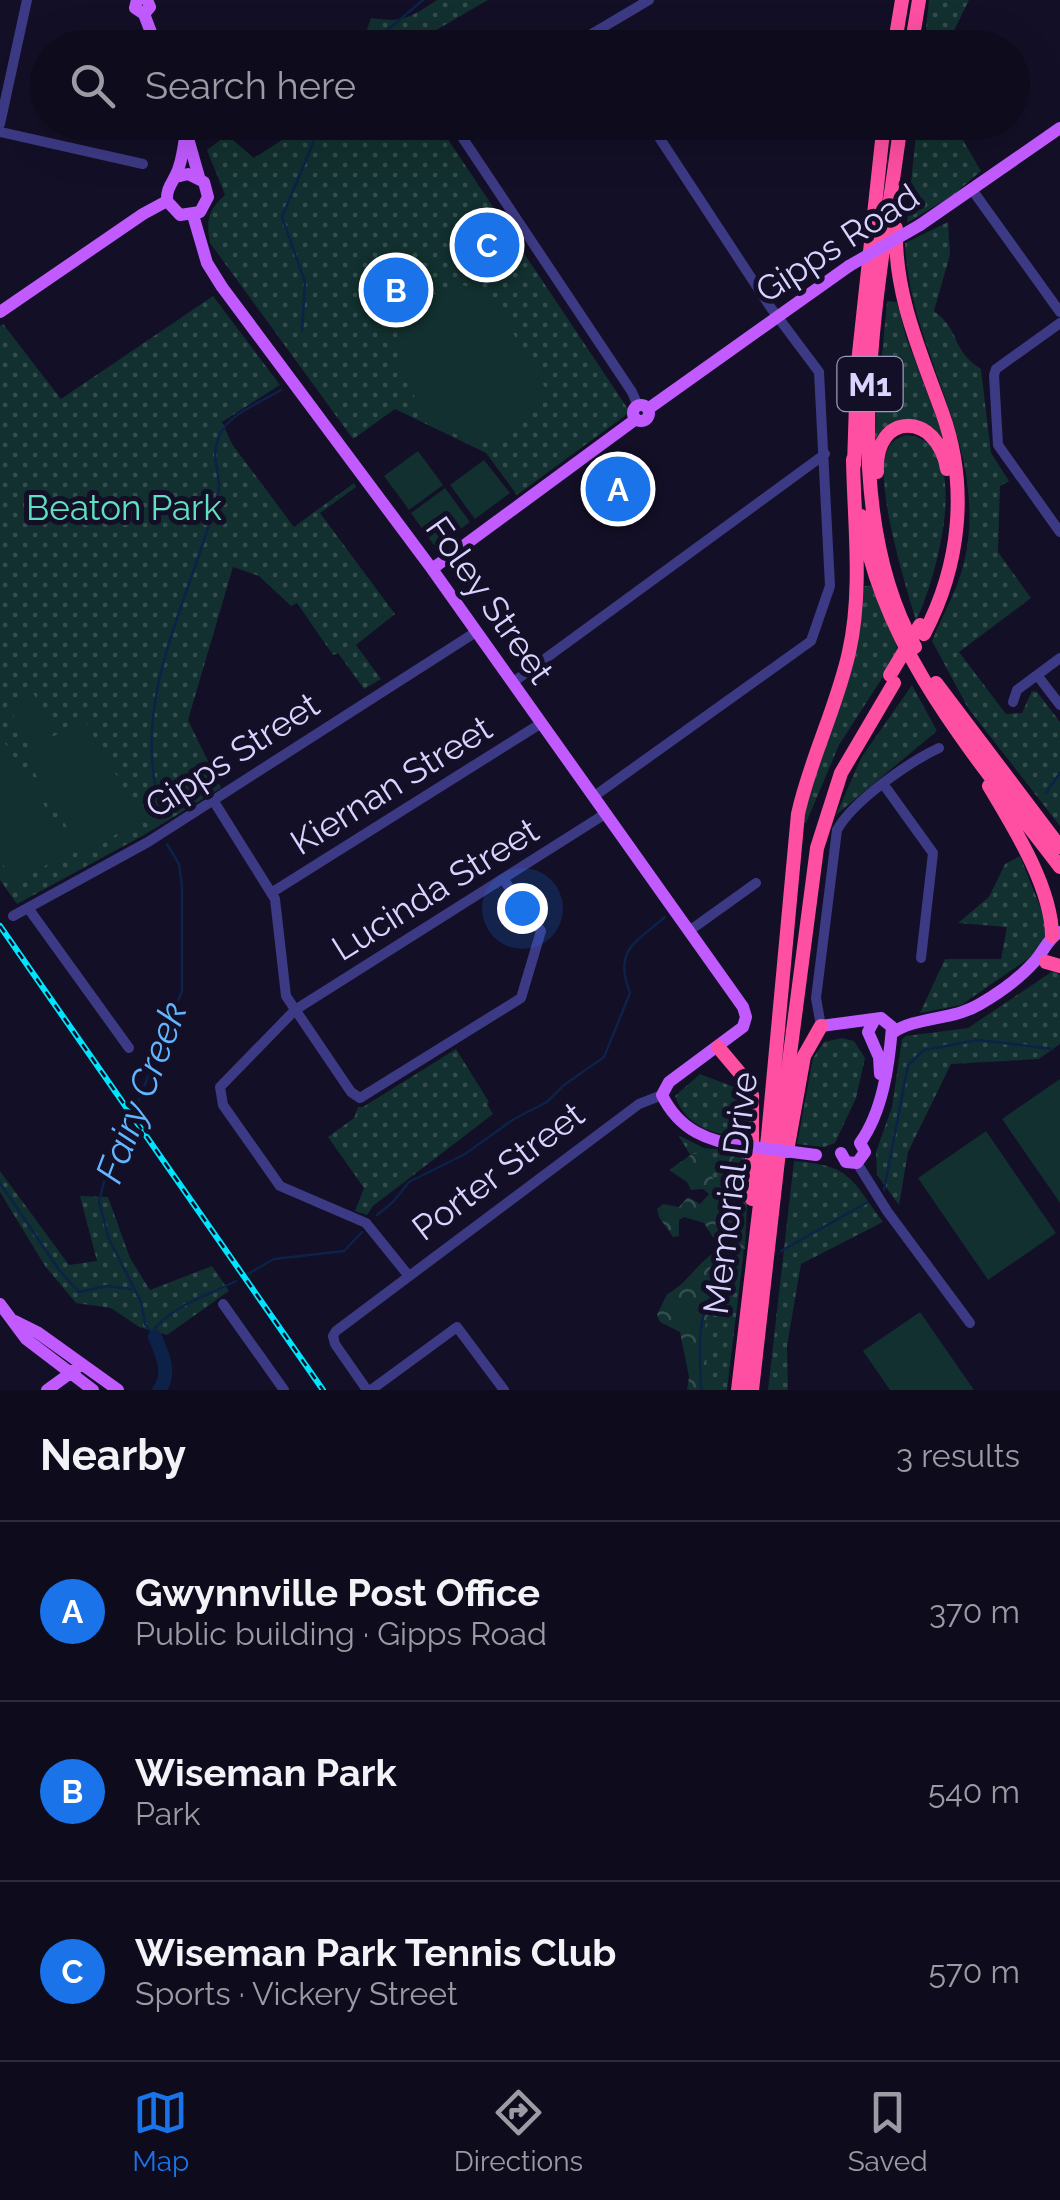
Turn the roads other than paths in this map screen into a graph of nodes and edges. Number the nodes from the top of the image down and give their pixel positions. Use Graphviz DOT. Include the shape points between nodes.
graph roads {
  1 [pos="27,0"];
  2 [pos="648,0"];
  3 [pos="902,0"];
  4 [pos="919,0"];
  5 [pos="147,3"];
  6 [pos="153,30"];
  7 [pos="599,30"];
  8 [pos="897,30"];
  9 [pos="914,30"];
  10 [pos="0,124"];
  11 [pos="1060,128"];
  12 [pos="0,132"];
  13 [pos="30,139"];
  14 [pos="36,140"];
  15 [pos="183,140"];
  16 [pos="189,140"];
  17 [pos="464,140"];
  18 [pos="660,140"];
  19 [pos="882,140"];
  20 [pos="899,140"];
  21 [pos="900,140"];
  22 [pos="143,164"];
  23 [pos="176,177"];
  24 [pos="199,177"];
  25 [pos="973,191"];
  26 [pos="167,201"];
  27 [pos="193,215"];
  28 [pos="0,312"];
  29 [pos="1060,312"];
  30 [pos="777,316"];
  31 [pos="1060,323"];
  32 [pos="640,411"];
  33 [pos="825,454"];
  34 [pos="853,459"];
  35 [pos="1060,532"];
  36 [pos="432,570"];
  37 [pos="476,632"];
  38 [pos="918,634"];
  39 [pos="1060,658"];
  40 [pos="1037,675"];
  41 [pos="512,683"];
  42 [pos="1013,702"];
  43 [pos="1060,705"];
  44 [pos="948,719"];
  45 [pos="540,724"];
  46 [pos="939,748"];
  47 [pos="884,786"];
  48 [pos="593,797"];
  49 [pos="213,800"];
  50 [pos="605,814"];
  51 [pos="1043,824"];
  52 [pos="1060,839"];
  53 [pos="1060,847"];
  54 [pos="1060,867"];
  55 [pos="503,879"];
  56 [pos="756,883"];
  57 [pos="272,894"];
  58 [pos="28,908"];
  59 [pos="13,916"];
  60 [pos="689,932"];
  61 [pos="1054,935"];
  62 [pos="921,958"];
  63 [pos="1057,960"];
  64 [pos="1020,976"];
  65 [pos="788,1003"];
  66 [pos="295,1010"];
  67 [pos="746,1017"];
  68 [pos="879,1018"];
  69 [pos="917,1022"];
  70 [pos="843,1024"];
  71 [pos="821,1026"];
  72 [pos="892,1034"];
  73 [pos="871,1037"];
  74 [pos="718,1047"];
  75 [pos="129,1048"];
  76 [pos="662,1095"];
  77 [pos="880,1096"];
  78 [pos="860,1143"];
  79 [pos="841,1153"];
  80 [pos="857,1163"];
  81 [pos="761,1239"];
  82 [pos="408,1275"];
  83 [pos="0,1304"];
  84 [pos="223,1304"];
  85 [pos="970,1323"];
  86 [pos="76,1369"];
  87 [pos="47,1390"];
  88 [pos="93,1390"];
  89 [pos="118,1390"];
  90 [pos="284,1390"];
  91 [pos="369,1390"];
  92 [pos="504,1390"];
  93 [pos="738,1390"];
  94 [pos="752,1390"];
  1 -- 10 [label="street"];
  2 -- 7 [label="street"];
  3 -- 8 [label="highway"];
  4 -- 9 [label="highway"];
  5 -- 6 [label="main road"];
  11 -- 25 [label="main road, Gipps Road"];
  12 -- 13 [label="street"];
  14 -- 22 [label="street"];
  15 -- 23 [label="main road"];
  16 -- 24 [label="main road"];
  17 -- 32 [label="street"];
  18 -- 30 [label="street"];
  19 -- 34 [label="highway, M1"];
  20 -- 38 [label="highway, M1" via="866,433 883,566"];
  21 -- 38 [label="highway" via="900,284 948,430 958,494 950,568"];
  23 -- 24 [label="main road"];
  23 -- 26 [label="main road"];
  24 -- 27 [label="main road" via="208,197"];
  25 -- 29 [label="street"];
  25 -- 30 [label="main road, Gipps Road, bridge"];
  26 -- 27 [label="main road" via="175,212"];
  26 -- 28 [label="main road"];
  27 -- 36 [label="main road, Foley Street" via="222,288"];
  30 -- 32 [label="main road, Gipps Road"];
  30 -- 33 [label="street" via="819,372"];
  31 -- 35 [label="street" via="994,375 998,445"];
  32 -- 36 [label="main road, Gipps Road"];
  33 -- 41 [label="street"];
  33 -- 48 [label="street" via="830,586 810,641"];
  34 -- 44 [label="highway, M1" via="882,596"];
  34 -- 65 [label="highway" via="854,623 798,814"];
  36 -- 37 [label="main road, Foley Street"];
  37 -- 41 [label="main road, Foley Street"];
  37 -- 49 [label="street, Gipps Street"];
  38 -- 38 [label="highway" via="945,549 949,491 939,444 922,428 906,426 882,440 877,466 887,548"];
  38 -- 51 [label="highway, M1" via="942,692"];
  38 -- 65 [label="highway, bridge" via="838,759 820,802"];
  39 -- 40 [label="street"];
  40 -- 42 [label="street"];
  40 -- 43 [label="street"];
  41 -- 45 [label="main road, Foley Street"];
  44 -- 54 [label="highway, M1"];
  44 -- 61 [label="highway" via="1017,832"];
  45 -- 48 [label="main road, Foley Street"];
  45 -- 57 [label="street, Kiernan Street"];
  46 -- 47 [label="street"];
  47 -- 62 [label="street" via="932,853"];
  47 -- 71 [label="street" via="837,830 816,1000"];
  48 -- 50 [label="main road, Foley Street"];
  49 -- 57 [label="street"];
  49 -- 58 [label="street, Gipps Street"];
  50 -- 55 [label="street, Lucinda Street"];
  50 -- 60 [label="main road, Foley Street"];
  51 -- 52 [label="highway"];
  51 -- 53 [label="highway, M1"];
  55 -- 66 [label="street, Lucinda Street"];
  55 -- 66 [label="street" via="541,932 521,998 360,1098"];
  56 -- 60 [label="street"];
  57 -- 66 [label="street" via="286,996"];
  58 -- 59 [label="street, Gipps Street"];
  58 -- 75 [label="street"];
  60 -- 67 [label="main road, Foley Street"];
  61 -- 63 [label="main road" via="1050,948"];
  61 -- 64 [label="main road"];
  63 -- 64 [label="main road"];
  64 -- 69 [label="main road" via="970,1010"];
  65 -- 81 [label="highway, Memorial Drive"];
  66 -- 82 [label="street, Lucinda Street" via="222,1082 221,1101 280,1186 366,1222"];
  67 -- 74 [label="main road, Porter Street"];
  68 -- 69 [label="main road"];
  68 -- 70 [label="main road"];
  68 -- 72 [label="main road" via="890,1023"];
  68 -- 73 [label="main road" via="869,1025"];
  69 -- 72 [label="main road"];
  70 -- 71 [label="main road"];
  70 -- 73 [label="main road"];
  71 -- 81 [label="highway" via="804,1056"];
  72 -- 73 [label="main road" via="880,1042"];
  72 -- 77 [label="main road"];
  73 -- 77 [label="main road" via="880,1062"];
  74 -- 76 [label="main road, Porter Street" via="669,1082"];
  74 -- 81 [label="highway" via="744,1078 754,1104"];
  76 -- 79 [label="main road, bridge" via="675,1116 713,1141"];
  76 -- 82 [label="street, Porter Street" via="638,1104"];
  77 -- 78 [label="main road"];
  78 -- 79 [label="main road" via="846,1142"];
  78 -- 80 [label="main road" via="864,1156"];
  79 -- 80 [label="main road"];
  80 -- 85 [label="street"];
  81 -- 93 [label="highway, Memorial Drive"];
  81 -- 94 [label="highway, Memorial Drive"];
  82 -- 91 [label="street, Porter Street" via="333,1336"];
  83 -- 86 [label="main road"];
  84 -- 90 [label="street"];
  86 -- 87 [label="main road"];
  86 -- 88 [label="main road"];
  86 -- 89 [label="main road"];
  91 -- 92 [label="street" via="457,1326"];
}
